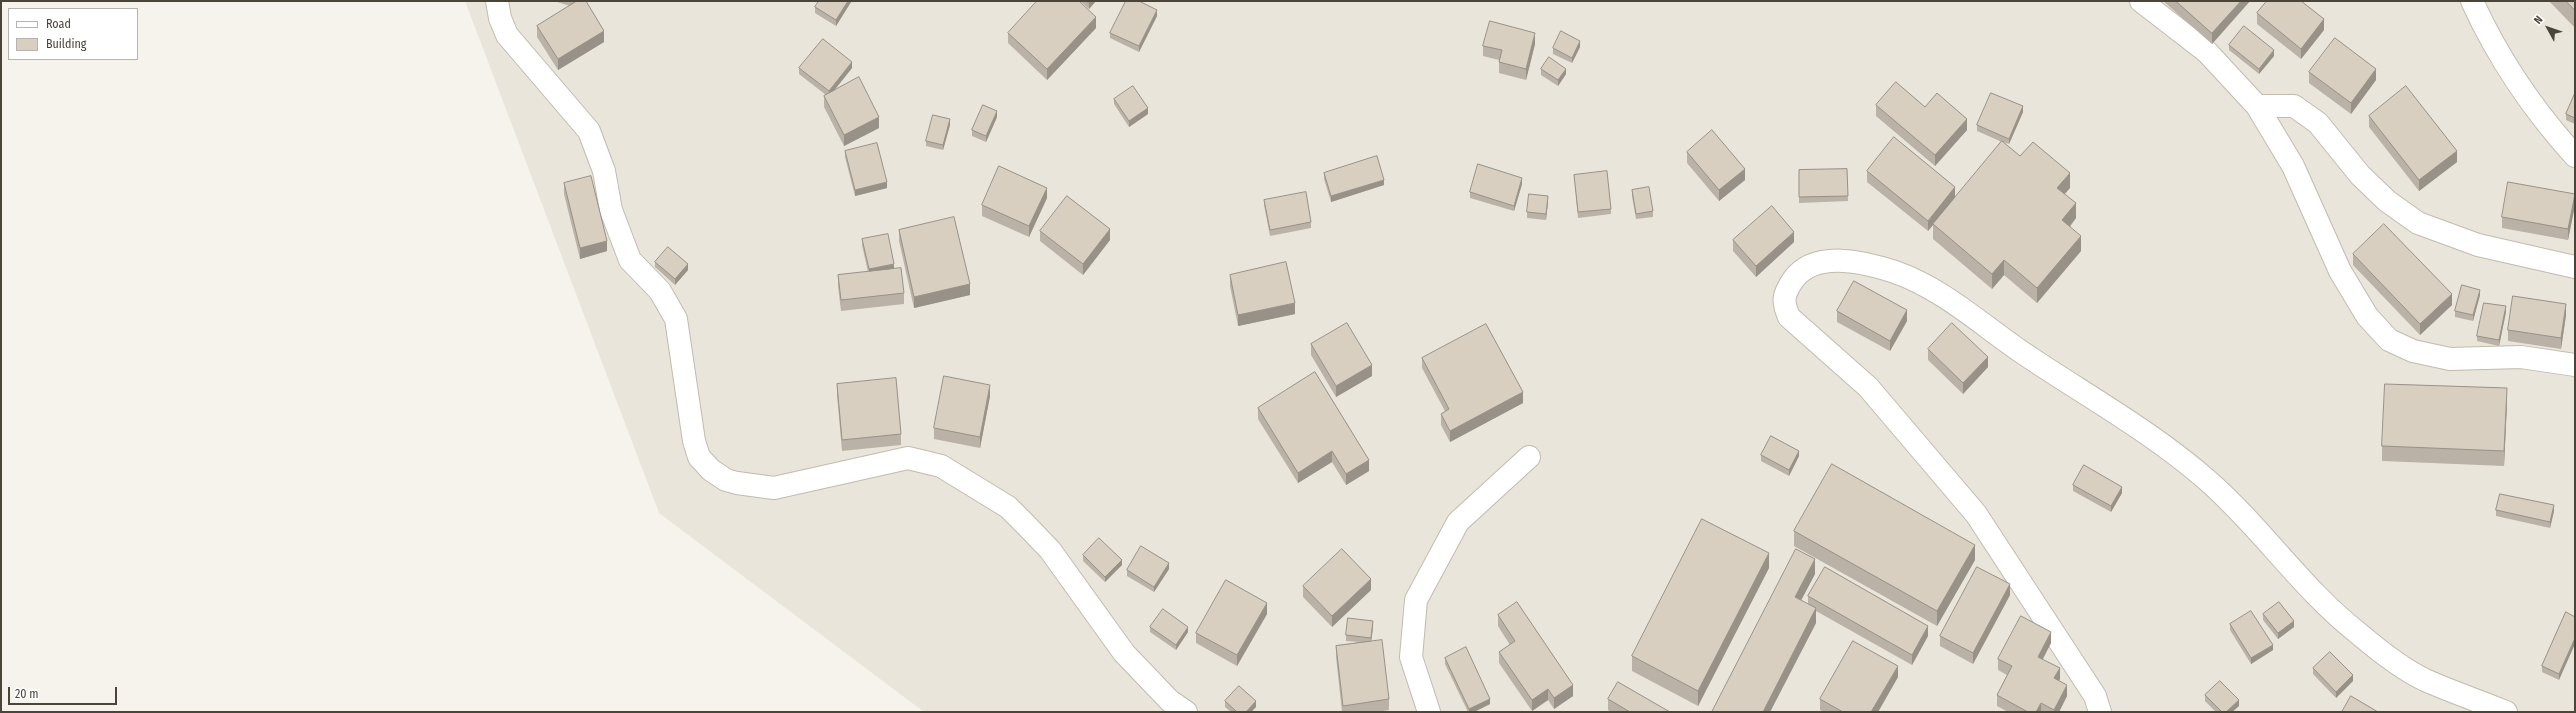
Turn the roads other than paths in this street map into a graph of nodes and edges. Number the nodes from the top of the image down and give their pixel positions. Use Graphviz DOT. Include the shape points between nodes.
graph roads {
  1 [pos="497,1"];
  2 [pos="2141,1"];
  3 [pos="2472,1"];
  4 [pos="2257,106"];
  5 [pos="2575,156"];
  6 [pos="2575,267"];
  7 [pos="2575,365"];
  8 [pos="1529,457"];
  9 [pos="1186,712"];
  10 [pos="1430,712"];
  11 [pos="2100,712"];
  12 [pos="2506,712"];
  1 -- 9 [label="street" via="507,35 590,131 604,171 611,210 630,260 660,291 674,314 694,441 704,464 726,480 774,488 908,458 940,466 1008,507 1050,550 1124,653 1170,701"];
  2 -- 4 [label="street" via="2207,52"];
  3 -- 5 [label="street" via="2488,35 2555,133"];
  4 -- 6 [label="street" via="2294,106 2318,122 2360,175 2386,201 2418,223 2478,245"];
  4 -- 7 [label="street" via="2293,166 2340,271 2367,316 2389,340 2413,351 2450,359 2521,357"];
  8 -- 10 [label="street" via="1458,522 1416,600 1411,657"];
  11 -- 12 [label="street" via="2095,696 1976,514 1868,387 1789,317 1783,304 1786,290 1798,273 1827,260 1855,263 1896,272 1940,294 2163,446 2208,480 2339,617 2376,647 2423,679"];
}
